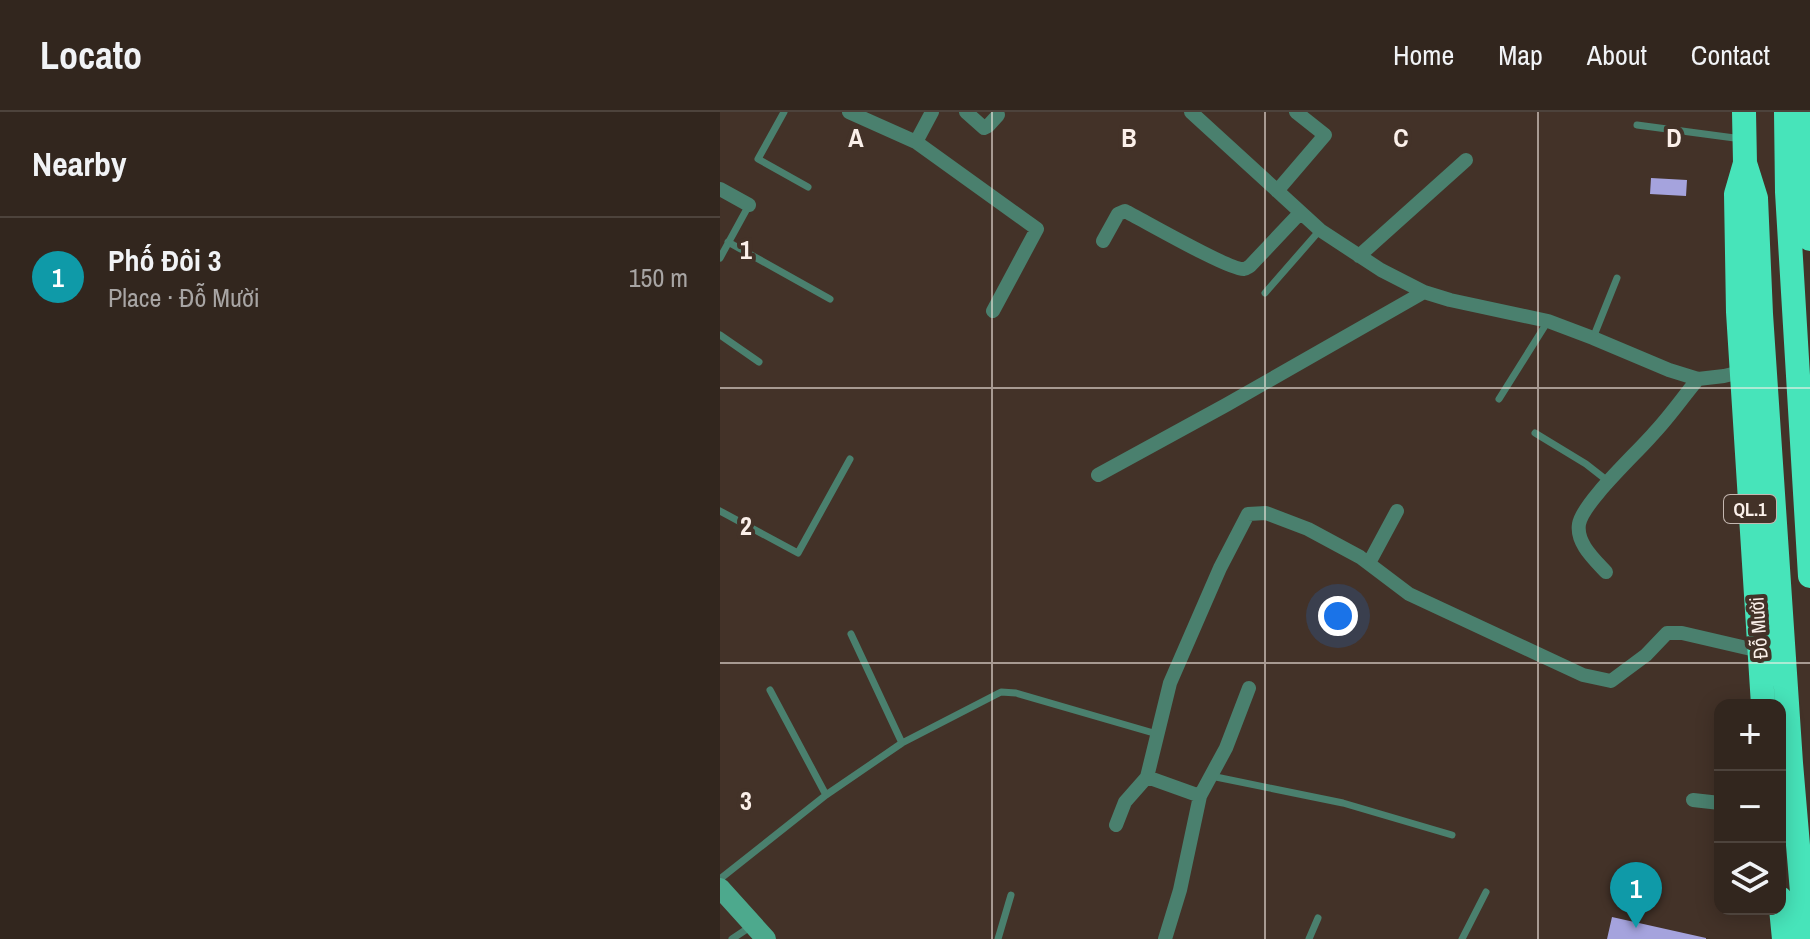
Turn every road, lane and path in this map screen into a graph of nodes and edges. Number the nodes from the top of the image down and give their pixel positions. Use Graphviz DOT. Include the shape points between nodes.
graph roads {
  1 [pos="784,112"];
  2 [pos="849,112"];
  3 [pos="932,112"];
  4 [pos="966,112"];
  5 [pos="1191,112"];
  6 [pos="1296,112"];
  7 [pos="1744,112"];
  8 [pos="1786,112"];
  9 [pos="1804,112"];
  10 [pos="998,115"];
  11 [pos="1637,125"];
  12 [pos="916,142"];
  13 [pos="1801,142"];
  14 [pos="1745,151"];
  15 [pos="1466,160"];
  16 [pos="808,187"];
  17 [pos="720,189"];
  18 [pos="1277,191"];
  19 [pos="1801,195"];
  20 [pos="749,205"];
  21 [pos="1300,213"];
  22 [pos="1320,230"];
  23 [pos="1810,239"];
  24 [pos="1103,241"];
  25 [pos="728,242"];
  26 [pos="1359,256"];
  27 [pos="720,258"];
  28 [pos="1617,278"];
  29 [pos="1424,292"];
  30 [pos="1265,293"];
  31 [pos="830,299"];
  32 [pos="993,311"];
  33 [pos="1548,321"];
  34 [pos="720,335"];
  35 [pos="1593,338"];
  36 [pos="759,362"];
  37 [pos="1741,372"];
  38 [pos="1698,379"];
  39 [pos="1499,399"];
  40 [pos="1535,433"];
  41 [pos="850,459"];
  42 [pos="1098,475"];
  43 [pos="1609,482"];
  44 [pos="720,511"];
  45 [pos="1397,511"];
  46 [pos="1369,563"];
  47 [pos="1606,572"];
  48 [pos="1810,576"];
  49 [pos="851,634"];
  50 [pos="1759,649"];
  51 [pos="1249,688"];
  52 [pos="770,690"];
  53 [pos="1763,699"];
  54 [pos="1157,734"];
  55 [pos="902,743"];
  56 [pos="1211,776"];
  57 [pos="1147,777"];
  58 [pos="826,795"];
  59 [pos="1200,796"];
  60 [pos="1693,800"];
  61 [pos="1714,802"];
  62 [pos="1116,825"];
  63 [pos="1452,835"];
  64 [pos="720,879"];
  65 [pos="720,888"];
  66 [pos="1486,892"];
  67 [pos="1011,895"];
  68 [pos="1782,915"];
  69 [pos="1318,918"];
  70 [pos="759,932"];
  71 [pos="732,939"];
  72 [pos="998,939"];
  73 [pos="1165,939"];
  74 [pos="1309,939"];
  75 [pos="1462,939"];
  76 [pos="1784,939"];
  77 [pos="1806,939"];
  1 -- 16 [label="lane" via="758,159"];
  2 -- 12 [label="street"];
  3 -- 12 [label="street"];
  4 -- 10 [label="street" via="984,128"];
  5 -- 18 [label="street"];
  6 -- 18 [label="street" via="1325,135"];
  7 -- 14 [label="highway, QL.1"];
  8 -- 13 [label="highway, QL.1"];
  9 -- 13 [label="highway, QL.1"];
  11 -- 14 [label="lane"];
  12 -- 32 [label="street" via="1037,229"];
  13 -- 19 [label="highway, QL.1"];
  14 -- 37 [label="highway, QL.1" via="1736,194"];
  14 -- 77 [label="highway, QL.1" via="1756,198"];
  15 -- 26 [label="street"];
  17 -- 20 [label="street"];
  18 -- 21 [label="street"];
  19 -- 23 [label="highway, QL.1"];
  19 -- 48 [label="highway, QL.1"];
  20 -- 25 [label="lane"];
  21 -- 22 [label="street"];
  21 -- 24 [label="street" via="1244,269 1125,211"];
  22 -- 26 [label="street"];
  22 -- 30 [label="lane"];
  25 -- 27 [label="lane"];
  25 -- 31 [label="lane"];
  26 -- 29 [label="street"];
  28 -- 35 [label="lane"];
  29 -- 33 [label="street"];
  29 -- 42 [label="street"];
  33 -- 35 [label="street"];
  33 -- 39 [label="lane"];
  34 -- 36 [label="lane"];
  35 -- 38 [label="street"];
  37 -- 38 [label="street"];
  37 -- 50 [label="highway, Đỗ Mười / QL.1"];
  38 -- 43 [label="street"];
  40 -- 43 [label="lane"];
  41 -- 44 [label="lane" via="798,553"];
  43 -- 47 [label="street" via="1579,524 1587,551"];
  45 -- 46 [label="street"];
  46 -- 50 [label="street" via="1409,594 1583,675 1611,681 1667,633"];
  46 -- 54 [label="street" via="1308,529 1266,513 1248,514 1170,683"];
  49 -- 55 [label="lane"];
  50 -- 53 [label="highway, Đỗ Mười / QL.1"];
  51 -- 56 [label="street"];
  52 -- 58 [label="lane"];
  54 -- 55 [label="lane" via="1001,692"];
  54 -- 57 [label="street"];
  55 -- 58 [label="lane"];
  56 -- 59 [label="street"];
  56 -- 63 [label="lane" via="1343,803"];
  57 -- 59 [label="street"];
  57 -- 62 [label="street" via="1125,802"];
  58 -- 64 [label="lane"];
  59 -- 73 [label="street"];
  60 -- 61 [label="street"];
  65 -- 70 [label="main road"];
  66 -- 75 [label="lane"];
  67 -- 72 [label="lane"];
  68 -- 76 [label="highway"];
  69 -- 74 [label="lane"];
  70 -- 71 [label="lane"];
}
